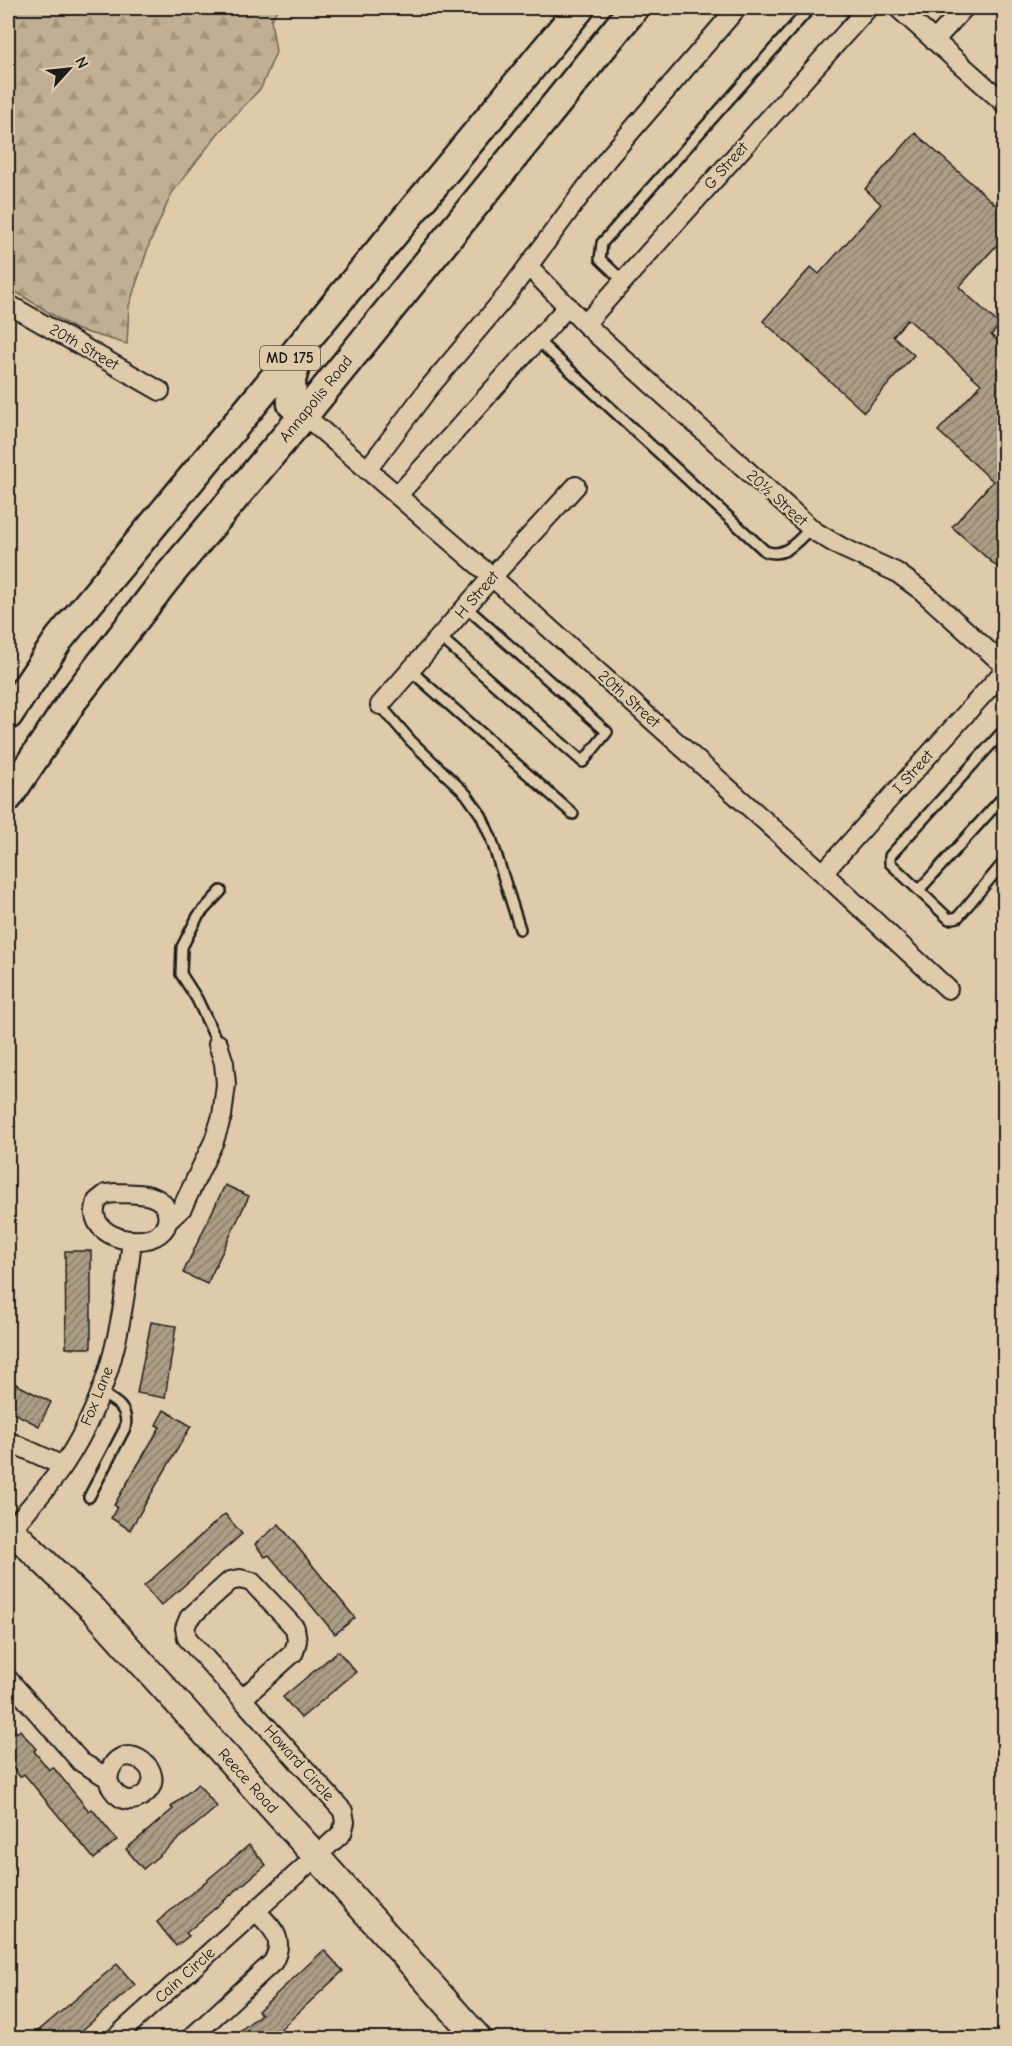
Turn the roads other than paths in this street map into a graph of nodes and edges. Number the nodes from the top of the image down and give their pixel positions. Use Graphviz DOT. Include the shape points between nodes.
graph roads {
  1 [pos="580,8"];
  2 [pos="634,8"];
  3 [pos="737,8"];
  4 [pos="810,8"];
  5 [pos="898,8"];
  6 [pos="964,8"];
  7 [pos="859,10"];
  8 [pos="934,41"];
  9 [pos="1005,103"];
  10 [pos="528,266"];
  11 [pos="623,281"];
  12 [pos="8,304"];
  13 [pos="568,306"];
  14 [pos="585,324"];
  15 [pos="537,340"];
  16 [pos="303,342"];
  17 [pos="160,391"];
  18 [pos="304,415"];
  19 [pos="367,470"];
  20 [pos="576,486"];
  21 [pos="398,495"];
  22 [pos="811,528"];
  23 [pos="492,577"];
  24 [pos="466,607"];
  25 [pos="440,637"];
  26 [pos="1005,665"];
  27 [pos="410,670"];
  28 [pos="1005,671"];
  29 [pos="380,705"];
  30 [pos="8,715"];
  31 [pos="1005,730"];
  32 [pos="1005,796"];
  33 [pos="8,797"];
  34 [pos="573,814"];
  35 [pos="1005,862"];
  36 [pos="822,873"];
  37 [pos="919,890"];
  38 [pos="220,891"];
  39 [pos="520,929"];
  40 [pos="948,989"];
  41 [pos="218,1044"];
  42 [pos="168,1221"];
  43 [pos="132,1240"];
  44 [pos="102,1394"];
  45 [pos="8,1440"];
  46 [pos="63,1466"];
  47 [pos="89,1497"];
  48 [pos="8,1531"];
  49 [pos="8,1679"];
  50 [pos="242,1699"];
  51 [pos="108,1778"];
  52 [pos="316,1856"];
  53 [pos="256,1911"];
  54 [pos="115,2038"];
  55 [pos="191,2038"];
  56 [pos="478,2038"];
  1 -- 16 [label="main road, MD 175"];
  2 -- 18 [label="main road, Annapolis Road / MD 175"];
  3 -- 10 [label="street" via="608,158"];
  4 -- 11 [label="lane" via="602,243 600,259"];
  5 -- 8 [label="street"];
  6 -- 8 [label="street"];
  7 -- 11 [label="street, G Street"];
  8 -- 9 [label="street"];
  10 -- 13 [label="street, 20½ Street"];
  10 -- 19 [label="street"];
  11 -- 14 [label="street, G Street"];
  12 -- 17 [label="street, 20th Street"];
  13 -- 14 [label="street, 20½ Street"];
  13 -- 15 [label="street"];
  14 -- 22 [label="street, 20½ Street"];
  15 -- 21 [label="street"];
  15 -- 22 [label="lane" via="765,551 784,552"];
  16 -- 18 [label="main road" via="291,380 292,404"];
  16 -- 30 [label="main road, MD 175" via="59,639"];
  18 -- 19 [label="street, 20th Street"];
  18 -- 33 [label="main road, Annapolis Road / MD 175" via="166,579 73,700"];
  19 -- 21 [label="street, 20th Street"];
  20 -- 23 [label="street, H Street"];
  21 -- 23 [label="street, 20th Street"];
  22 -- 26 [label="street, 20½ Street" via="841,548 896,572"];
  23 -- 24 [label="street, H Street"];
  23 -- 36 [label="street, 20th Street"];
  24 -- 25 [label="street, H Street"];
  24 -- 25 [label="lane" via="607,732 583,762"];
  25 -- 27 [label="street, H Street"];
  27 -- 29 [label="street, H Street"];
  27 -- 34 [label="lane"];
  28 -- 36 [label="street, I Street"];
  29 -- 39 [label="lane" via="466,794 481,815"];
  31 -- 37 [label="lane" via="890,856 890,863"];
  32 -- 37 [label="lane"];
  35 -- 37 [label="lane" via="958,917 949,919"];
  36 -- 40 [label="street, 20th Street"];
  38 -- 41 [label="lane" via="198,916 182,948 181,974"];
  41 -- 42 [label="street" via="226,1084 222,1116 182,1208"];
  42 -- 43 [label="street" via="157,1236"];
  42 -- 43 [label="street" via="166,1209 148,1195 106,1194 97,1201 95,1214 100,1227 112,1237"];
  43 -- 44 [label="street, Fox Lane" via="124,1302"];
  44 -- 46 [label="street, Fox Lane"];
  44 -- 47 [label="lane" via="116,1401 127,1419"];
  45 -- 46 [label="street"];
  46 -- 48 [label="street, Fox Lane"];
  48 -- 52 [label="main road, Reece Road" via="94,1610"];
  49 -- 51 [label="street" via="81,1762"];
  50 -- 50 [label="street, Howard Circle" via="187,1638 185,1628 189,1618 230,1581 240,1579 252,1582 294,1628 297,1641 294,1652"];
  50 -- 52 [label="street, Howard Circle" via="343,1811 342,1833"];
  52 -- 53 [label="street, Cain Circle"];
  52 -- 56 [label="main road, Reece Road"];
  53 -- 54 [label="street, Cain Circle"];
  53 -- 55 [label="street" via="278,1939 279,1950 273,1962"];
}
